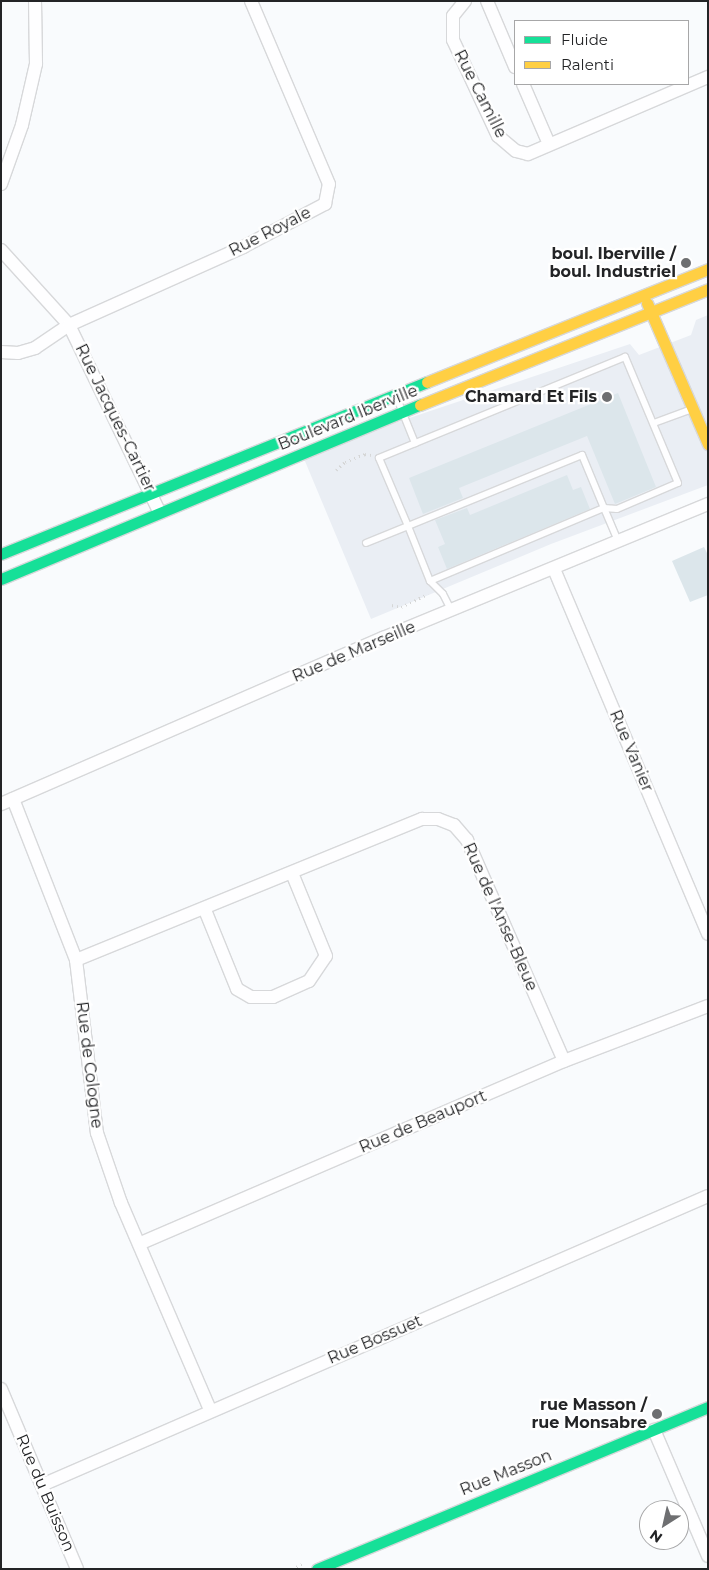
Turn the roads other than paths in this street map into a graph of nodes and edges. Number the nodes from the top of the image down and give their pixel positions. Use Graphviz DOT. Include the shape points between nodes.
graph roads {
  1 [pos="35,1"];
  2 [pos="250,1"];
  3 [pos="465,1"];
  4 [pos="487,1"];
  5 [pos="514,65"];
  6 [pos="708,77"];
  7 [pos="522,85"];
  8 [pos="689,85"];
  9 [pos="689,85"];
  10 [pos="548,144"];
  11 [pos="1,184"];
  12 [pos="1,250"];
  13 [pos="708,269"];
  14 [pos="708,289"];
  15 [pos="644,296"];
  16 [pos="652,312"];
  17 [pos="69,324"];
  18 [pos="1,352"];
  19 [pos="395,394"];
  20 [pos="693,408"];
  21 [pos="403,413"];
  22 [pos="654,423"];
  23 [pos="415,443"];
  24 [pos="708,444"];
  25 [pos="152,493"];
  26 [pos="708,504"];
  27 [pos="604,508"];
  28 [pos="159,511"];
  29 [pos="408,526"];
  30 [pos="618,542"];
  31 [pos="366,543"];
  32 [pos="1,554"];
  33 [pos="554,569"];
  34 [pos="1,579"];
  35 [pos="430,581"];
  36 [pos="451,612"];
  37 [pos="7,801"];
  38 [pos="292,873"];
  39 [pos="205,910"];
  40 [pos="708,934"];
  41 [pos="76,960"];
  42 [pos="708,1006"];
  43 [pos="564,1061"];
  44 [pos="708,1196"];
  45 [pos="141,1243"];
  46 [pos="1,1389"];
  47 [pos="708,1407"];
  48 [pos="210,1410"];
  49 [pos="654,1430"];
  50 [pos="42,1484"];
  51 [pos="708,1556"];
  52 [pos="77,1569"];
  53 [pos="317,1569"];
  1 -- 11 [label="street" via="36,64 22,125"];
  2 -- 17 [label="street, Rue Royale" via="329,184 325,204 243,247"];
  3 -- 10 [label="street, Rue Camille" via="453,16 453,40 498,136 516,152 528,154"];
  4 -- 5 [label="street"];
  6 -- 9 [label="street, Rue Camille"];
  7 -- 10 [label="street"];
  8 -- 10 [label="street, Rue Camille"];
  12 -- 17 [label="street, Rue Jacques-Cartier"];
  13 -- 15 [label="street, Boulevard Iberville"];
  14 -- 16 [label="street, Boulevard Iberville"];
  15 -- 16 [label="street"];
  15 -- 19 [label="street, Boulevard Iberville"];
  16 -- 20 [label="street"];
  16 -- 21 [label="street, Boulevard Iberville"];
  17 -- 18 [label="street, Rue Jacques-Cartier" via="35,348 18,354"];
  17 -- 25 [label="street, Rue Jacques-Cartier"];
  19 -- 21 [label="lane"];
  19 -- 25 [label="street, Boulevard Iberville"];
  20 -- 22 [label="lane"];
  20 -- 24 [label="street"];
  21 -- 23 [label="lane"];
  21 -- 28 [label="street, Boulevard Iberville"];
  22 -- 23 [label="lane" via="625,358"];
  22 -- 27 [label="lane" via="678,483 617,509"];
  23 -- 29 [label="lane" via="379,458"];
  25 -- 28 [label="street, Rue Jacques-Cartier"];
  25 -- 32 [label="street, Boulevard Iberville"];
  26 -- 30 [label="street, Rue de Marseille"];
  27 -- 29 [label="lane" via="582,455"];
  27 -- 30 [label="lane"];
  27 -- 35 [label="lane"];
  28 -- 34 [label="street, Boulevard Iberville"];
  29 -- 31 [label="lane"];
  29 -- 35 [label="lane"];
  30 -- 33 [label="street, Rue de Marseille"];
  33 -- 36 [label="street, Rue de Marseille"];
  33 -- 40 [label="street, Rue Vanier"];
  35 -- 36 [label="lane"];
  36 -- 37 [label="street, Rue de Marseille"];
  37 -- 41 [label="street, Rue de Cologne"];
  38 -- 39 [label="street, Rue de l'Anse-Bleue"];
  38 -- 39 [label="street" via="326,956 309,981 273,997 251,997 237,989"];
  38 -- 43 [label="street, Rue de l'Anse-Bleue" via="422,819 438,819 454,826 467,840"];
  39 -- 41 [label="street, Rue de l'Anse-Bleue"];
  41 -- 45 [label="street, Rue de Cologne" via="97,1132 122,1203"];
  42 -- 43 [label="street, Rue de Beauport"];
  43 -- 45 [label="street, Rue de Beauport"];
  44 -- 48 [label="street, Rue Bossuet"];
  45 -- 48 [label="street, Rue de Cologne"];
  46 -- 50 [label="street, Rue du Buisson"];
  47 -- 49 [label="street, Rue Masson"];
  48 -- 50 [label="street, Rue Bossuet"];
  49 -- 51 [label="street"];
  49 -- 53 [label="street, Rue Masson"];
  50 -- 52 [label="street, Rue du Buisson"];
}
